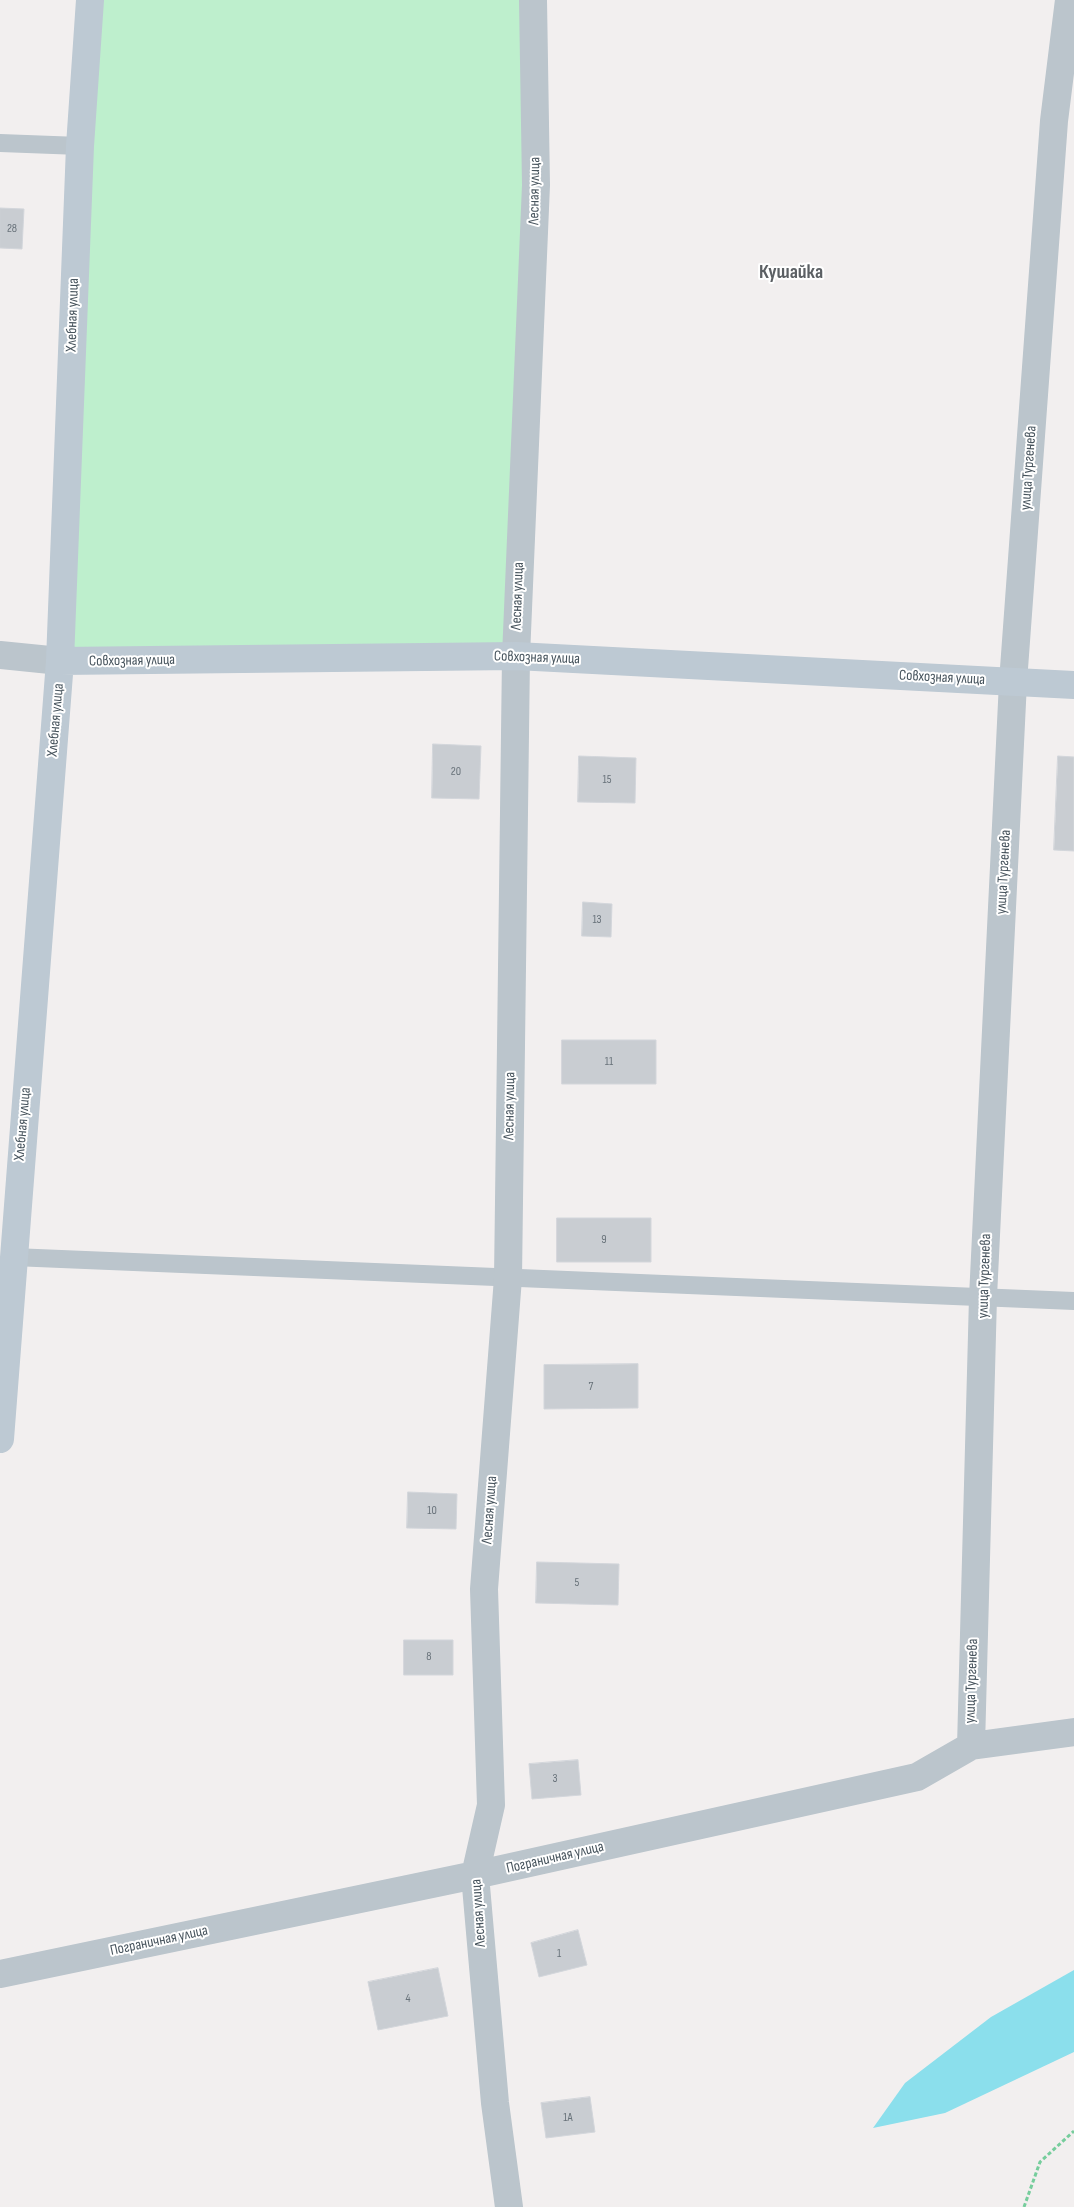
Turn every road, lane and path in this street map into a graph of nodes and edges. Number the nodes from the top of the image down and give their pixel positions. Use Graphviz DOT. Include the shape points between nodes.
graph roads {
  1 [pos="90,0"];
  2 [pos="533,0"];
  3 [pos="1069,0"];
  4 [pos="0,143"];
  5 [pos="80,146"];
  6 [pos="0,655"];
  7 [pos="516,656"];
  8 [pos="60,661"];
  9 [pos="1013,682"];
  10 [pos="1074,685"];
  11 [pos="13,1257"];
  12 [pos="508,1278"];
  13 [pos="984,1297"];
  14 [pos="1074,1301"];
  15 [pos="0,1439"];
  16 [pos="1074,1732"];
  17 [pos="971,1746"];
  18 [pos="475,1875"];
  19 [pos="0,1974"];
  20 [pos="1074,2131"];
  21 [pos="509,2207"];
  22 [pos="1024,2207"];
  1 -- 5 [label="street, Хлебная улица"];
  2 -- 7 [label="street, Лесная улица" via="536,185"];
  3 -- 9 [label="street, улица Тургенева" via="1054,121"];
  4 -- 5 [label="lane"];
  5 -- 8 [label="street, Хлебная улица"];
  6 -- 8 [label="street, Совхозная улица"];
  7 -- 8 [label="street, Совхозная улица"];
  7 -- 9 [label="street, Совхозная улица"];
  7 -- 12 [label="street, Лесная улица"];
  8 -- 11 [label="street, Хлебная улица"];
  9 -- 10 [label="street, Совхозная улица"];
  9 -- 13 [label="street, улица Тургенева"];
  11 -- 12 [label="lane"];
  11 -- 15 [label="street, Хлебная улица"];
  12 -- 13 [label="lane"];
  12 -- 18 [label="street, Лесная улица" via="484,1589 491,1806"];
  13 -- 14 [label="lane"];
  13 -- 17 [label="street, улица Тургенева"];
  16 -- 17 [label="street, Пограничная улица"];
  17 -- 18 [label="street, Пограничная улица" via="917,1777"];
  18 -- 19 [label="street, Пограничная улица"];
  18 -- 21 [label="street, Лесная улица" via="495,2103"];
  20 -- 22 [label="path" via="1040,2162"];
}
